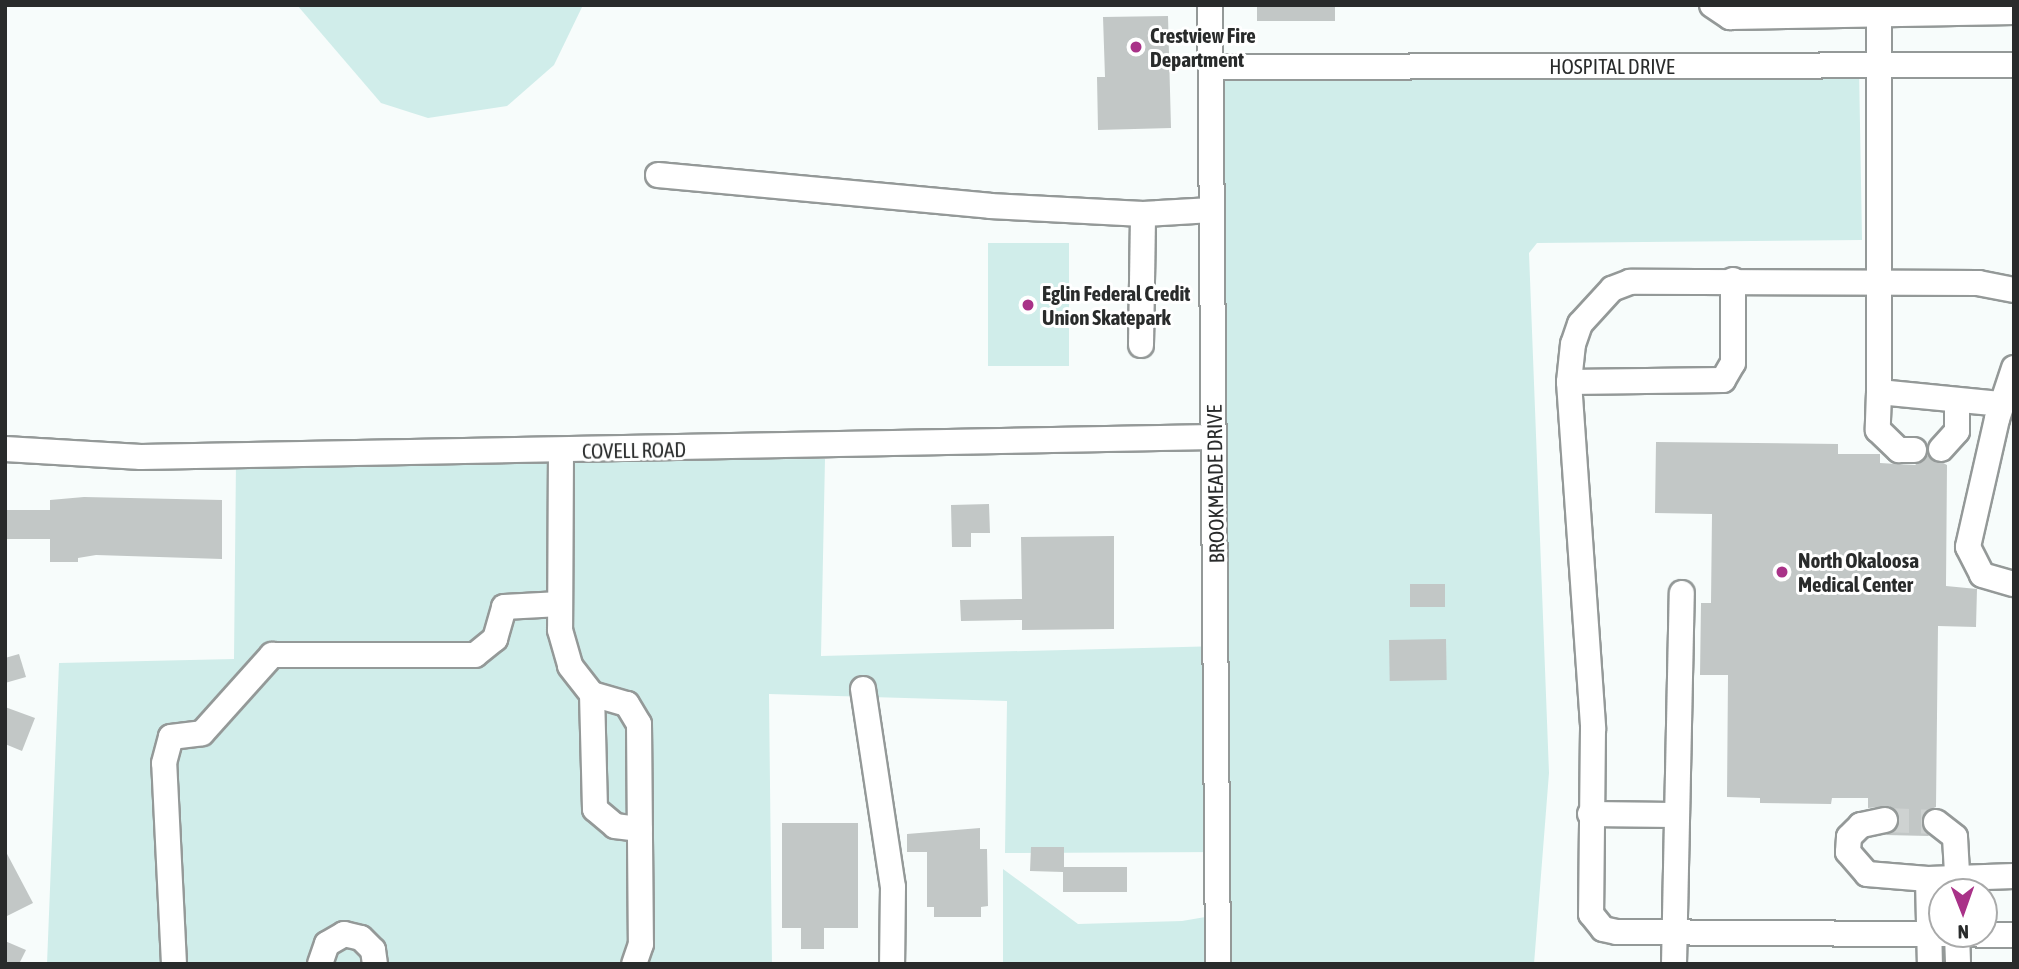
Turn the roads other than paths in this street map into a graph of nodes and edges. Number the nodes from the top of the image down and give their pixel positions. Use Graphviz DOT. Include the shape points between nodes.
graph roads {
  1 [pos="1210,5"];
  2 [pos="1712,5"];
  3 [pos="2014,12"];
  4 [pos="1879,16"];
  5 [pos="2014,65"];
  6 [pos="1210,67"];
  7 [pos="1880,67"];
  8 [pos="658,175"];
  9 [pos="1212,210"];
  10 [pos="1143,214"];
  11 [pos="1734,280"];
  12 [pos="1880,284"];
  13 [pos="2014,290"];
  14 [pos="1141,345"];
  15 [pos="2014,368"];
  16 [pos="1569,382"];
  17 [pos="1879,392"];
  18 [pos="1957,402"];
  19 [pos="2002,404"];
  20 [pos="1214,437"];
  21 [pos="5,449"];
  22 [pos="1941,449"];
  23 [pos="1914,450"];
  24 [pos="561,451"];
  25 [pos="2014,583"];
  26 [pos="1682,593"];
  27 [pos="559,604"];
  28 [pos="863,689"];
  29 [pos="592,694"];
  30 [pos="1590,814"];
  31 [pos="1674,815"];
  32 [pos="1885,820"];
  33 [pos="1936,822"];
  34 [pos="640,829"];
  35 [pos="1958,878"];
  36 [pos="1928,879"];
  37 [pos="1674,934"];
  38 [pos="1928,934"];
  39 [pos="174,964"];
  40 [pos="320,964"];
  41 [pos="375,964"];
  42 [pos="634,964"];
  43 [pos="892,964"];
  44 [pos="1218,964"];
  45 [pos="1674,964"];
  1 -- 6 [label="street, BROOKMEADE DRIVE"];
  2 -- 4 [label="street" via="1730,16"];
  3 -- 4 [label="street"];
  4 -- 7 [label="street"];
  5 -- 7 [label="street, HOSPITAL DRIVE"];
  6 -- 7 [label="street, HOSPITAL DRIVE"];
  6 -- 9 [label="street, BROOKMEADE DRIVE"];
  7 -- 12 [label="street"];
  8 -- 10 [label="street" via="990,206"];
  9 -- 10 [label="street"];
  9 -- 20 [label="street, BROOKMEADE DRIVE"];
  10 -- 14 [label="street"];
  11 -- 12 [label="street"];
  11 -- 16 [label="street" via="1649,279 1612,289 1580,324"];
  11 -- 16 [label="street" via="1733,363 1723,380"];
  12 -- 13 [label="street" via="1979,284"];
  12 -- 17 [label="street"];
  15 -- 19 [label="street"];
  16 -- 30 [label="street" via="1593,729"];
  17 -- 18 [label="street"];
  17 -- 23 [label="street" via="1878,430 1899,450"];
  18 -- 19 [label="street"];
  18 -- 22 [label="street" via="1956,431"];
  19 -- 25 [label="street" via="1968,547 1982,575"];
  20 -- 24 [label="street, COVELL ROAD"];
  20 -- 44 [label="street, BROOKMEADE DRIVE"];
  21 -- 24 [label="street, COVELL ROAD" via="141,457"];
  24 -- 27 [label="street"];
  26 -- 31 [label="street"];
  27 -- 29 [label="street" via="560,630 570,666"];
  27 -- 39 [label="street" via="504,607 495,639 475,655 272,655 202,733 171,737 164,763"];
  28 -- 43 [label="street" via="893,887"];
  29 -- 34 [label="street" via="628,705 639,724"];
  29 -- 34 [label="street" via="595,809 615,826"];
  30 -- 31 [label="street"];
  30 -- 37 [label="street" via="1591,914 1603,929"];
  31 -- 37 [label="street"];
  32 -- 36 [label="street" via="1861,825 1849,837 1848,852 1867,874"];
  33 -- 35 [label="street" via="1955,836"];
  34 -- 42 [label="street" via="641,944"];
  37 -- 38 [label="street"];
  37 -- 45 [label="street"];
  40 -- 41 [label="street" via="327,944 344,934 361,938 373,950"];
}
